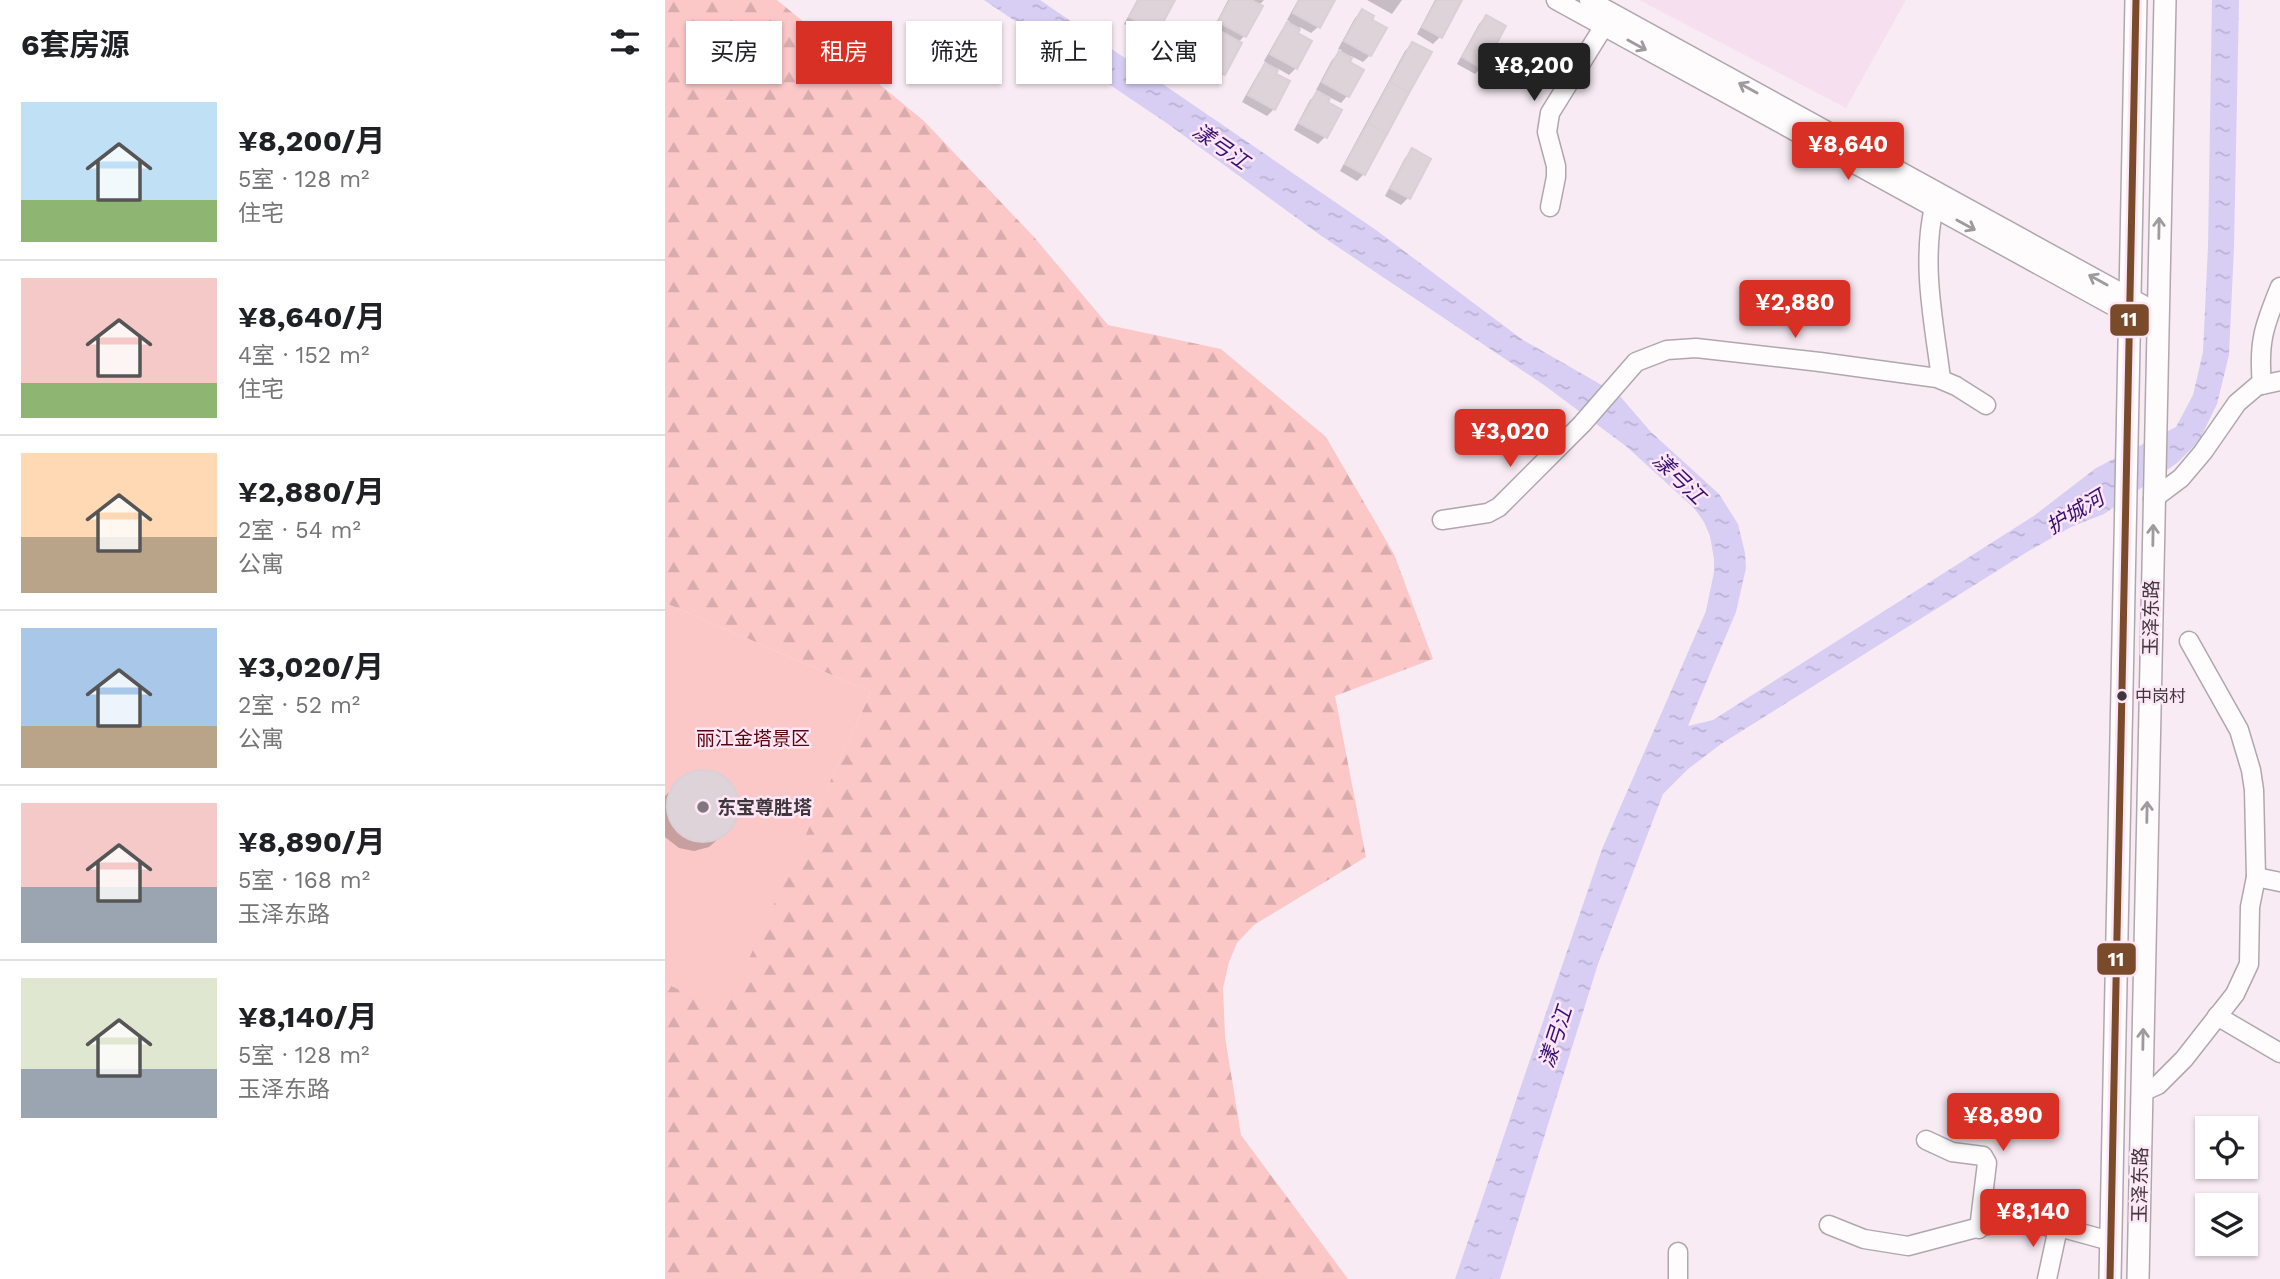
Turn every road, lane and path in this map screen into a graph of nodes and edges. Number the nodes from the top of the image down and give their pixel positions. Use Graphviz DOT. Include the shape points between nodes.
graph roads {
  1 [pos="1556,0"];
  2 [pos="1589,0"];
  3 [pos="2136,0"];
  4 [pos="2165,0"];
  5 [pos="1604,26"];
  6 [pos="1550,207"];
  7 [pos="1934,207"];
  8 [pos="2280,287"];
  9 [pos="2129,306"];
  10 [pos="2275,310"];
  11 [pos="2157,322"];
  12 [pos="1941,379"];
  13 [pos="2280,381"];
  14 [pos="2262,386"];
  15 [pos="1986,405"];
  16 [pos="2153,499"];
  17 [pos="1442,520"];
  18 [pos="2189,641"];
  19 [pos="2256,877"];
  20 [pos="2280,882"];
  21 [pos="2217,1016"];
  22 [pos="2280,1053"];
  23 [pos="2142,1092"];
  24 [pos="1926,1140"];
  25 [pos="1829,1225"];
  26 [pos="1979,1228"];
  27 [pos="2058,1228"];
  28 [pos="2110,1241"];
  29 [pos="1678,1252"];
  30 [pos="1678,1279"];
  31 [pos="2047,1279"];
  32 [pos="2109,1279"];
  33 [pos="2139,1279"];
  1 -- 5 [label="street"];
  9 -- 2 [label="street, one-way"];
  3 -- 9 [label="main road, 玉泽东路"];
  11 -- 4 [label="main road, 玉泽东路, one-way"];
  5 -- 6 [label="street" via="1550,113 1547,132 1556,166"];
  5 -- 7 [label="street, one-way"];
  7 -- 9 [label="street, one-way"];
  7 -- 12 [label="street" via="1927,263"];
  8 -- 10 [label="street"];
  9 -- 11 [label="street"];
  9 -- 28 [label="main road, 玉泽东路"];
  10 -- 14 [label="street" via="2262,333"];
  11 -- 16 [label="main road, 玉泽东路"];
  12 -- 15 [label="street"];
  12 -- 17 [label="street" via="1681,348 1653,354 1636,362 1499,508"];
  13 -- 14 [label="street"];
  14 -- 16 [label="street" via="2237,403 2181,478"];
  23 -- 16 [label="main road, 玉泽东路, one-way"];
  18 -- 19 [label="street" via="2246,750 2254,790"];
  19 -- 20 [label="street"];
  19 -- 21 [label="street" via="2250,907 2249,964 2235,994"];
  21 -- 22 [label="street"];
  21 -- 23 [label="street" via="2165,1079"];
  23 -- 33 [label="main road, 玉泽东路"];
  24 -- 26 [label="street" via="1952,1152 1983,1156 1987,1163"];
  25 -- 26 [label="street" via="1864,1238 1908,1245"];
  26 -- 27 [label="street" via="2023,1222"];
  27 -- 28 [label="street"];
  27 -- 31 [label="street"];
  28 -- 32 [label="main road, 玉泽东路"];
  29 -- 30 [label="street"];
}
